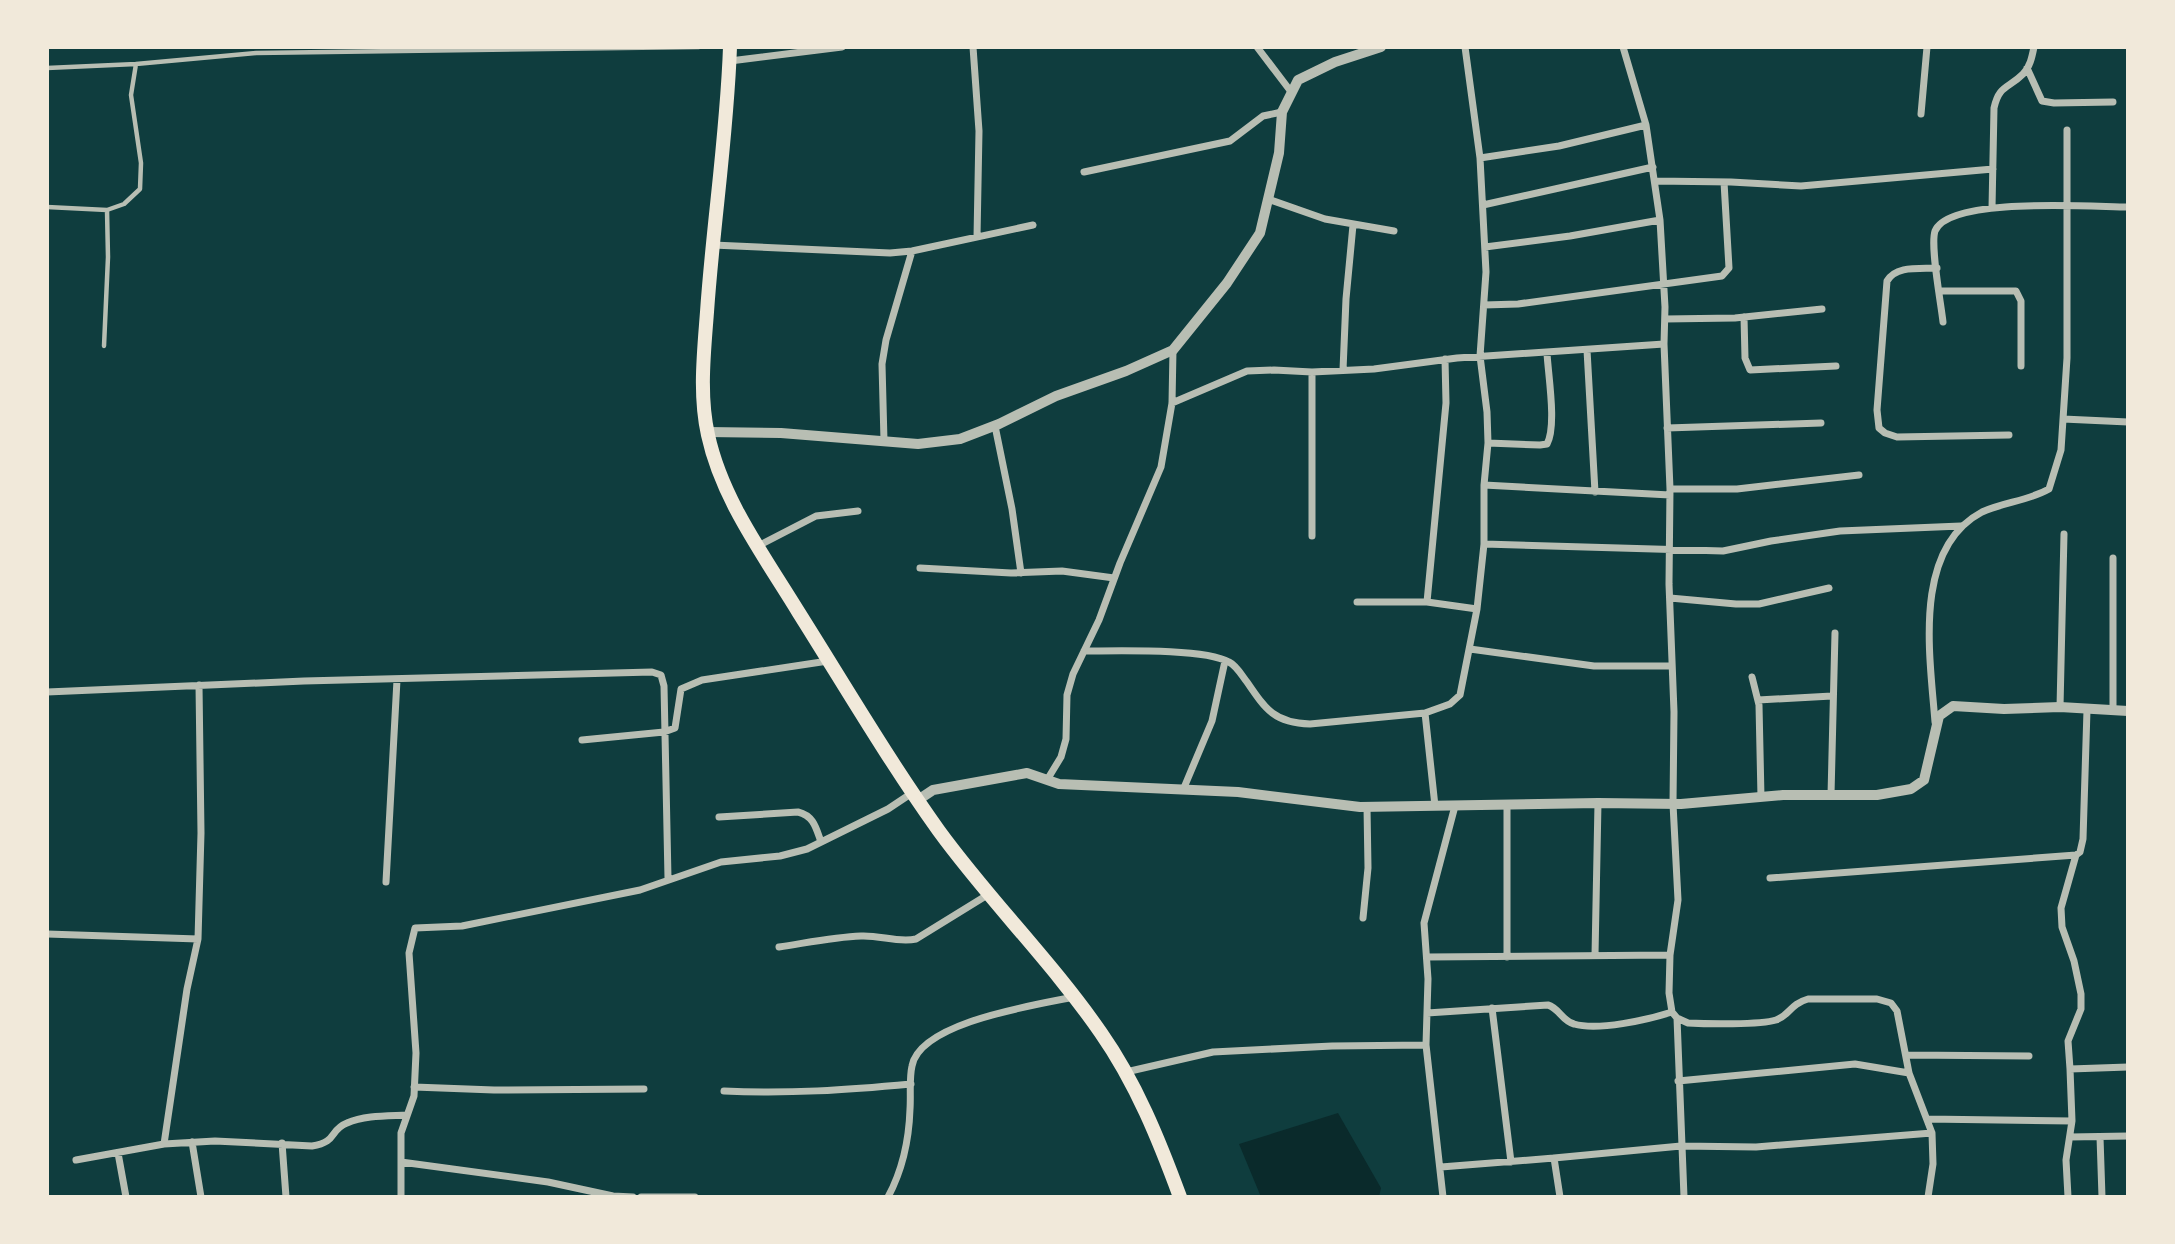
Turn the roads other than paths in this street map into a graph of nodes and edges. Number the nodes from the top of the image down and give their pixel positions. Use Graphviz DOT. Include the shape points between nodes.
graph roads {
  1 [pos="699,47"];
  2 [pos="842,47"];
  3 [pos="973,47"];
  4 [pos="1257,47"];
  5 [pos="1381,47"];
  6 [pos="1465,47"];
  7 [pos="1623,47"];
  8 [pos="1927,47"];
  9 [pos="2034,47"];
  10 [pos="729,54"];
  11 [pos="136,64"];
  12 [pos="47,68"];
  13 [pos="2027,68"];
  14 [pos="1292,93"];
  15 [pos="2113,102"];
  16 [pos="1282,112"];
  17 [pos="1921,114"];
  18 [pos="1646,125"];
  19 [pos="2067,130"];
  20 [pos="1480,158"];
  21 [pos="1653,167"];
  22 [pos="1993,169"];
  23 [pos="1084,172"];
  24 [pos="1655,181"];
  25 [pos="1724,182"];
  26 [pos="1268,199"];
  27 [pos="1483,205"];
  28 [pos="2067,206"];
  29 [pos="47,207"];
  30 [pos="2128,207"];
  31 [pos="1992,208"];
  32 [pos="107,210"];
  33 [pos="1660,220"];
  34 [pos="1033,225"];
  35 [pos="1353,225"];
  36 [pos="1394,231"];
  37 [pos="977,237"];
  38 [pos="712,245"];
  39 [pos="1485,247"];
  40 [pos="912,251"];
  41 [pos="1937,268"];
  42 [pos="1663,285"];
  43 [pos="1939,291"];
  44 [pos="1484,305"];
  45 [pos="1822,309"];
  46 [pos="1744,317"];
  47 [pos="1665,319"];
  48 [pos="1943,322"];
  49 [pos="1664,344"];
  50 [pos="104,346"];
  51 [pos="1173,350"];
  52 [pos="1587,350"];
  53 [pos="1547,352"];
  54 [pos="1480,356"];
  55 [pos="1445,359"];
  56 [pos="1836,366"];
  57 [pos="2021,366"];
  58 [pos="1343,370"];
  59 [pos="1312,372"];
  60 [pos="1172,403"];
  61 [pos="2063,419"];
  62 [pos="1821,422"];
  63 [pos="2128,422"];
  64 [pos="995,425"];
  65 [pos="1667,428"];
  66 [pos="707,432"];
  67 [pos="2009,435"];
  68 [pos="884,441"];
  69 [pos="1488,443"];
  70 [pos="1859,475"];
  71 [pos="1484,485"];
  72 [pos="1595,492"];
  73 [pos="1670,492"];
  74 [pos="858,511"];
  75 [pos="1961,526"];
  76 [pos="2064,534"];
  77 [pos="1311,536"];
  78 [pos="1485,544"];
  79 [pos="758,546"];
  80 [pos="1670,549"];
  81 [pos="2113,558"];
  82 [pos="920,568"];
  83 [pos="1021,573"];
  84 [pos="1114,578"];
  85 [pos="1829,588"];
  86 [pos="1670,598"];
  87 [pos="1357,602"];
  88 [pos="1427,602"];
  89 [pos="1477,609"];
  90 [pos="1835,632"];
  91 [pos="1470,649"];
  92 [pos="1084,651"];
  93 [pos="829,661"];
  94 [pos="1225,661"];
  95 [pos="1672,666"];
  96 [pos="1752,677"];
  97 [pos="397,680"];
  98 [pos="199,685"];
  99 [pos="47,692"];
  100 [pos="1832,696"];
  101 [pos="1758,700"];
  102 [pos="2060,707"];
  103 [pos="2087,710"];
  104 [pos="2113,710"];
  105 [pos="2128,711"];
  106 [pos="1425,713"];
  107 [pos="1936,729"];
  108 [pos="664,732"];
  109 [pos="582,740"];
  110 [pos="1047,780"];
  111 [pos="1183,790"];
  112 [pos="1831,795"];
  113 [pos="915,796"];
  114 [pos="1761,797"];
  115 [pos="1598,803"];
  116 [pos="1673,804"];
  117 [pos="1435,806"];
  118 [pos="1455,806"];
  119 [pos="1507,806"];
  120 [pos="1367,807"];
  121 [pos="719,817"];
  122 [pos="821,842"];
  123 [pos="2076,855"];
  124 [pos="668,878"];
  125 [pos="1770,878"];
  126 [pos="386,882"];
  127 [pos="990,894"];
  128 [pos="1363,918"];
  129 [pos="47,934"];
  130 [pos="198,939"];
  131 [pos="779,947"];
  132 [pos="1595,955"];
  133 [pos="1670,955"];
  134 [pos="1427,957"];
  135 [pos="1507,957"];
  136 [pos="1074,997"];
  137 [pos="1492,1008"];
  138 [pos="1427,1013"];
  139 [pos="1674,1015"];
  140 [pos="1426,1045"];
  141 [pos="1906,1055"];
  142 [pos="2029,1056"];
  143 [pos="2128,1067"];
  144 [pos="2070,1069"];
  145 [pos="1125,1072"];
  146 [pos="1909,1073"];
  147 [pos="1678,1081"];
  148 [pos="911,1084"];
  149 [pos="414,1087"];
  150 [pos="644,1089"];
  151 [pos="724,1091"];
  152 [pos="407,1115"];
  153 [pos="1927,1119"];
  154 [pos="2073,1121"];
  155 [pos="1931,1132"];
  156 [pos="2128,1136"];
  157 [pos="2070,1137"];
  158 [pos="2100,1137"];
  159 [pos="192,1142"];
  160 [pos="282,1143"];
  161 [pos="164,1144"];
  162 [pos="1681,1146"];
  163 [pos="118,1153"];
  164 [pos="1554,1158"];
  165 [pos="76,1160"];
  166 [pos="401,1162"];
  167 [pos="1511,1162"];
  168 [pos="1441,1167"];
  169 [pos="126,1197"];
  170 [pos="201,1197"];
  171 [pos="286,1197"];
  172 [pos="401,1197"];
  173 [pos="633,1197"];
  174 [pos="641,1197"];
  175 [pos="695,1197"];
  176 [pos="888,1197"];
  177 [pos="1180,1197"];
  178 [pos="1443,1197"];
  179 [pos="1560,1197"];
  180 [pos="1684,1197"];
  181 [pos="1928,1197"];
  182 [pos="2068,1197"];
  183 [pos="2102,1197"];
  1 -- 11 [label="lane" via="256,53"];
  2 -- 10 [label="street"];
  3 -- 37 [label="street" via="979,131"];
  4 -- 14 [label="street"];
  5 -- 14 [label="street" via="1298,80"];
  6 -- 20 [label="street"];
  7 -- 18 [label="street"];
  8 -- 17 [label="street"];
  9 -- 13 [label="street"];
  10 -- 38 [label="main road"];
  11 -- 12 [label="lane"];
  11 -- 32 [label="lane" via="131,95 140,189 124,204"];
  13 -- 15 [label="street" via="2042,101"];
  13 -- 22 [label="street" via="1997,96"];
  14 -- 16 [label="street"];
  16 -- 23 [label="street" via="1263,116 1230,141"];
  16 -- 26 [label="street" via="1279,153"];
  18 -- 20 [label="street" via="1559,146"];
  18 -- 21 [label="street"];
  19 -- 28 [label="street"];
  20 -- 27 [label="street"];
  21 -- 24 [label="street"];
  21 -- 27 [label="street"];
  22 -- 25 [label="street" via="1801,186"];
  22 -- 31 [label="street"];
  24 -- 25 [label="street"];
  24 -- 33 [label="street"];
  25 -- 42 [label="street" via="1727,272"];
  26 -- 35 [label="street"];
  26 -- 51 [label="street" via="1260,233 1227,284"];
  27 -- 39 [label="street"];
  28 -- 30 [label="street"];
  28 -- 31 [label="street"];
  28 -- 61 [label="street"];
  29 -- 32 [label="lane"];
  31 -- 41 [label="street" via="1940,223 1934,232"];
  32 -- 50 [label="lane"];
  33 -- 39 [label="street"];
  33 -- 42 [label="street"];
  34 -- 37 [label="street"];
  35 -- 36 [label="street"];
  35 -- 58 [label="street"];
  37 -- 40 [label="street"];
  38 -- 40 [label="street"];
  38 -- 66 [label="main road" via="703,380"];
  39 -- 44 [label="street"];
  40 -- 68 [label="street" via="882,364"];
  41 -- 43 [label="street"];
  41 -- 67 [label="street" via="1901,270 1887,281 1879,428 1897,437"];
  42 -- 44 [label="street"];
  42 -- 47 [label="street"];
  43 -- 48 [label="street"];
  43 -- 57 [label="street" via="2015,291 2021,301"];
  44 -- 54 [label="street"];
  45 -- 46 [label="street"];
  46 -- 47 [label="street"];
  46 -- 56 [label="street" via="1745,358 1750,370"];
  47 -- 49 [label="street"];
  49 -- 52 [label="street"];
  49 -- 65 [label="street"];
  51 -- 60 [label="street"];
  51 -- 64 [label="street"];
  52 -- 53 [label="street"];
  52 -- 72 [label="street"];
  53 -- 54 [label="street"];
  53 -- 69 [label="street" via="1551,416 1547,444"];
  54 -- 55 [label="street"];
  54 -- 69 [label="street"];
  55 -- 58 [label="street"];
  55 -- 88 [label="street" via="1446,403"];
  58 -- 59 [label="street"];
  59 -- 60 [label="street" via="1247,371"];
  59 -- 77 [label="street"];
  60 -- 84 [label="street" via="1161,467"];
  61 -- 63 [label="street"];
  61 -- 75 [label="street" via="2061,450 2049,489 1983,512"];
  62 -- 65 [label="street"];
  64 -- 68 [label="street" via="960,439 918,444"];
  64 -- 83 [label="street"];
  65 -- 73 [label="street"];
  66 -- 68 [label="street"];
  66 -- 79 [label="main road" via="725,488"];
  69 -- 71 [label="street"];
  70 -- 73 [label="street"];
  71 -- 72 [label="street"];
  71 -- 78 [label="street"];
  72 -- 73 [label="street"];
  73 -- 80 [label="street"];
  74 -- 79 [label="street" via="816,516"];
  75 -- 80 [label="street" via="1840,531 1723,551"];
  75 -- 107 [label="street" via="1945,547 1934,580 1928,636"];
  76 -- 102 [label="street"];
  78 -- 80 [label="street"];
  78 -- 89 [label="street"];
  79 -- 93 [label="main road"];
  80 -- 86 [label="street"];
  81 -- 104 [label="street"];
  82 -- 83 [label="street"];
  83 -- 84 [label="street" via="1062,571"];
  84 -- 92 [label="street"];
  85 -- 86 [label="street" via="1759,604"];
  86 -- 95 [label="street"];
  87 -- 88 [label="street"];
  88 -- 89 [label="street"];
  89 -- 91 [label="street"];
  90 -- 100 [label="street"];
  91 -- 95 [label="street" via="1594,666"];
  91 -- 106 [label="street" via="1460,695"];
  92 -- 94 [label="street" via="1198,654"];
  92 -- 110 [label="street" via="1067,695 1061,757"];
  93 -- 108 [label="street" via="687,685 681,689 675,728"];
  93 -- 113 [label="main road"];
  94 -- 106 [label="street" via="1240,672 1269,711 1292,723"];
  94 -- 111 [label="street" via="1212,721"];
  95 -- 116 [label="street"];
  96 -- 101 [label="street"];
  97 -- 98 [label="street"];
  97 -- 108 [label="street" via="652,672 662,675"];
  97 -- 126 [label="street"];
  98 -- 99 [label="street"];
  98 -- 130 [label="street"];
  100 -- 101 [label="street"];
  100 -- 112 [label="street"];
  101 -- 114 [label="street"];
  102 -- 103 [label="street"];
  102 -- 107 [label="street" via="1953,706 1939,716"];
  103 -- 104 [label="street"];
  103 -- 123 [label="street" via="2083,839"];
  104 -- 105 [label="street"];
  106 -- 117 [label="street"];
  107 -- 112 [label="street" via="1924,780 1911,789"];
  108 -- 109 [label="street"];
  108 -- 124 [label="street"];
  110 -- 111 [label="street"];
  110 -- 113 [label="street" via="1027,773"];
  111 -- 120 [label="street"];
  112 -- 114 [label="street"];
  113 -- 122 [label="street"];
  113 -- 127 [label="main road"];
  114 -- 116 [label="street"];
  115 -- 116 [label="street"];
  115 -- 119 [label="street"];
  115 -- 132 [label="street"];
  116 -- 133 [label="street" via="1678,900"];
  117 -- 118 [label="street"];
  117 -- 120 [label="street"];
  118 -- 119 [label="street"];
  118 -- 134 [label="street" via="1424,923"];
  119 -- 135 [label="street"];
  120 -- 128 [label="street"];
  121 -- 122 [label="street" via="807,814"];
  122 -- 124 [label="street" via="780,856 721,862"];
  123 -- 125 [label="street"];
  123 -- 144 [label="street" via="2061,908 2081,994 2081,1009 2068,1041"];
  124 -- 149 [label="street" via="640,890 462,926 415,928 409,953"];
  127 -- 131 [label="street" via="916,939 859,936"];
  127 -- 136 [label="main road"];
  129 -- 130 [label="street"];
  130 -- 161 [label="street"];
  132 -- 133 [label="street"];
  132 -- 135 [label="street"];
  133 -- 139 [label="street" via="1669,993"];
  134 -- 135 [label="street"];
  134 -- 138 [label="street"];
  136 -- 145 [label="main road"];
  136 -- 148 [label="street" via="957,1025 924,1045 912,1064"];
  137 -- 138 [label="street"];
  137 -- 139 [label="street" via="1548,1005 1572,1024 1584,1026"];
  137 -- 167 [label="street"];
  138 -- 140 [label="street"];
  139 -- 141 [label="street" via="1701,1024 1765,1021 1783,1017 1797,1002 1808,999 1877,999 1891,1003 1897,1011"];
  139 -- 147 [label="street"];
  140 -- 145 [label="street" via="1213,1052"];
  140 -- 168 [label="street"];
  141 -- 142 [label="street"];
  141 -- 146 [label="street"];
  143 -- 144 [label="street"];
  144 -- 154 [label="street"];
  145 -- 177 [label="main road"];
  146 -- 147 [label="street" via="1856,1064"];
  146 -- 153 [label="street"];
  147 -- 162 [label="street"];
  148 -- 151 [label="street" via="775,1094"];
  148 -- 176 [label="street" via="906,1149"];
  149 -- 150 [label="street"];
  149 -- 152 [label="street"];
  152 -- 160 [label="street" via="348,1122 324,1144"];
  152 -- 166 [label="street" via="401,1133"];
  153 -- 154 [label="street"];
  153 -- 155 [label="street"];
  154 -- 157 [label="street"];
  155 -- 162 [label="street" via="1756,1147"];
  155 -- 181 [label="street"];
  156 -- 158 [label="street"];
  157 -- 158 [label="street"];
  157 -- 182 [label="street"];
  158 -- 183 [label="street"];
  159 -- 160 [label="street"];
  159 -- 161 [label="street"];
  159 -- 170 [label="street"];
  160 -- 171 [label="street"];
  161 -- 163 [label="street"];
  162 -- 164 [label="street"];
  162 -- 180 [label="street"];
  163 -- 165 [label="street"];
  163 -- 169 [label="street"];
  164 -- 167 [label="street"];
  164 -- 179 [label="street"];
  166 -- 172 [label="street"];
  166 -- 173 [label="street"];
  167 -- 168 [label="street"];
  168 -- 178 [label="street"];
  174 -- 175 [label="street"];
}
